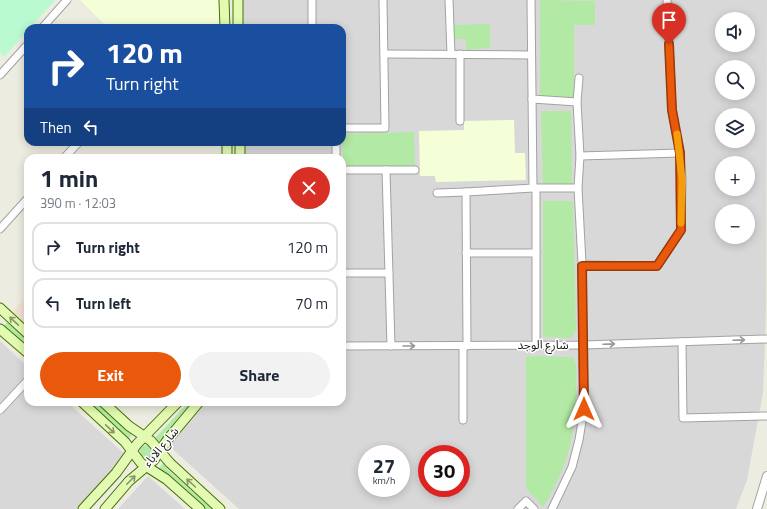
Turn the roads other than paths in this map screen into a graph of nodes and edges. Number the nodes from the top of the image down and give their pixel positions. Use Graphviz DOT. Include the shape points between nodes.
graph roads {
  1 [pos="67,0"];
  2 [pos="224,0"];
  3 [pos="238,0"];
  4 [pos="312,0"];
  5 [pos="383,0"];
  6 [pos="449,0"];
  7 [pos="531,0"];
  8 [pos="667,0"];
  9 [pos="238,14"];
  10 [pos="225,16"];
  11 [pos="48,24"];
  12 [pos="225,24"];
  13 [pos="238,24"];
  14 [pos="312,24"];
  15 [pos="24,48"];
  16 [pos="384,54"];
  17 [pos="451,54"];
  18 [pos="460,54"];
  19 [pos="531,55"];
  20 [pos="0,75"];
  21 [pos="579,78"];
  22 [pos="532,99"];
  23 [pos="577,102"];
  24 [pos="460,121"];
  25 [pos="346,128"];
  26 [pos="75,146"];
  27 [pos="680,153"];
  28 [pos="68,154"];
  29 [pos="580,156"];
  30 [pos="346,170"];
  31 [pos="386,170"];
  32 [pos="415,170"];
  33 [pos="535,188"];
  34 [pos="578,188"];
  35 [pos="466,192"];
  36 [pos="437,193"];
  37 [pos="24,202"];
  38 [pos="0,229"];
  39 [pos="466,253"];
  40 [pos="536,253"];
  41 [pos="582,266"];
  42 [pos="346,273"];
  43 [pos="389,273"];
  44 [pos="1,311"];
  45 [pos="0,329"];
  46 [pos="24,331"];
  47 [pos="767,339"];
  48 [pos="682,342"];
  49 [pos="536,345"];
  50 [pos="584,345"];
  51 [pos="346,346"];
  52 [pos="391,346"];
  53 [pos="465,346"];
  54 [pos="24,350"];
  55 [pos="24,384"];
  56 [pos="86,406"];
  57 [pos="108,406"];
  58 [pos="174,406"];
  59 [pos="196,406"];
  60 [pos="0,410"];
  61 [pos="767,416"];
  62 [pos="463,420"];
  63 [pos="144,437"];
  64 [pos="160,451"];
  65 [pos="132,453"];
  66 [pos="146,467"];
  67 [pos="767,476"];
  68 [pos="765,495"];
  69 [pos="83,509"];
  70 [pos="105,509"];
  71 [pos="200,509"];
  72 [pos="220,509"];
  73 [pos="518,509"];
  74 [pos="534,509"];
  75 [pos="552,509"];
  76 [pos="757,509"];
  1 -- 11 [label="street"];
  2 -- 10 [label="main road"];
  3 -- 9 [label="main road"];
  4 -- 14 [label="street"];
  5 -- 16 [label="street"];
  6 -- 17 [label="street"];
  7 -- 19 [label="street"];
  8 -- 27 [label="street" via="672,110"];
  9 -- 10 [label="main road" via="230,12"];
  9 -- 13 [label="main road"];
  10 -- 12 [label="main road"];
  15 -- 20 [label="street"];
  16 -- 17 [label="street"];
  16 -- 25 [label="street" via="385,128"];
  17 -- 18 [label="street"];
  18 -- 19 [label="street"];
  18 -- 24 [label="street"];
  19 -- 22 [label="street"];
  21 -- 23 [label="street"];
  22 -- 23 [label="street"];
  22 -- 33 [label="street"];
  23 -- 29 [label="street"];
  26 -- 28 [label="street"];
  27 -- 29 [label="street"];
  27 -- 41 [label="street" via="681,230 657,266"];
  29 -- 34 [label="street"];
  30 -- 31 [label="street"];
  31 -- 32 [label="street"];
  31 -- 43 [label="street"];
  33 -- 34 [label="street"];
  33 -- 35 [label="street"];
  33 -- 40 [label="street"];
  34 -- 41 [label="street"];
  35 -- 36 [label="street"];
  35 -- 39 [label="street"];
  37 -- 38 [label="street"];
  39 -- 40 [label="street"];
  39 -- 53 [label="street"];
  40 -- 49 [label="street"];
  41 -- 50 [label="street"];
  42 -- 43 [label="street"];
  43 -- 52 [label="street"];
  46 -- 44 [label="main road, one-way"];
  45 -- 54 [label="main road"];
  48 -- 47 [label="street, شارع الوجد, one-way"];
  50 -- 48 [label="street, شارع الوجد, one-way"];
  48 -- 61 [label="street" via="683,418"];
  49 -- 50 [label="street, شارع الوجد"];
  49 -- 53 [label="street, شارع الوجد"];
  50 -- 75 [label="street" via="584,409 579,440 572,467"];
  51 -- 52 [label="street, شارع الوجد"];
  52 -- 53 [label="street, شارع الوجد, one-way"];
  53 -- 62 [label="street"];
  55 -- 60 [label="street"];
  56 -- 65 [label="main road, one-way" via="125,442"];
  57 -- 63 [label="main road"];
  58 -- 63 [label="main road, شارع الاباء"];
  59 -- 64 [label="main road, شارع الاباء"];
  63 -- 64 [label="main road"];
  63 -- 65 [label="main road, شارع الاباء"];
  64 -- 66 [label="main road, شارع الاباء"];
  72 -- 64 [label="main road, one-way"];
  65 -- 66 [label="main road"];
  65 -- 69 [label="main road, شارع الاباء"];
  70 -- 66 [label="main road, شارع الاباء, one-way" via="129,481"];
  66 -- 71 [label="main road" via="166,479"];
  67 -- 68 [label="street"];
  68 -- 76 [label="street"];
  73 -- 74 [label="street" via="526,501"];
}
